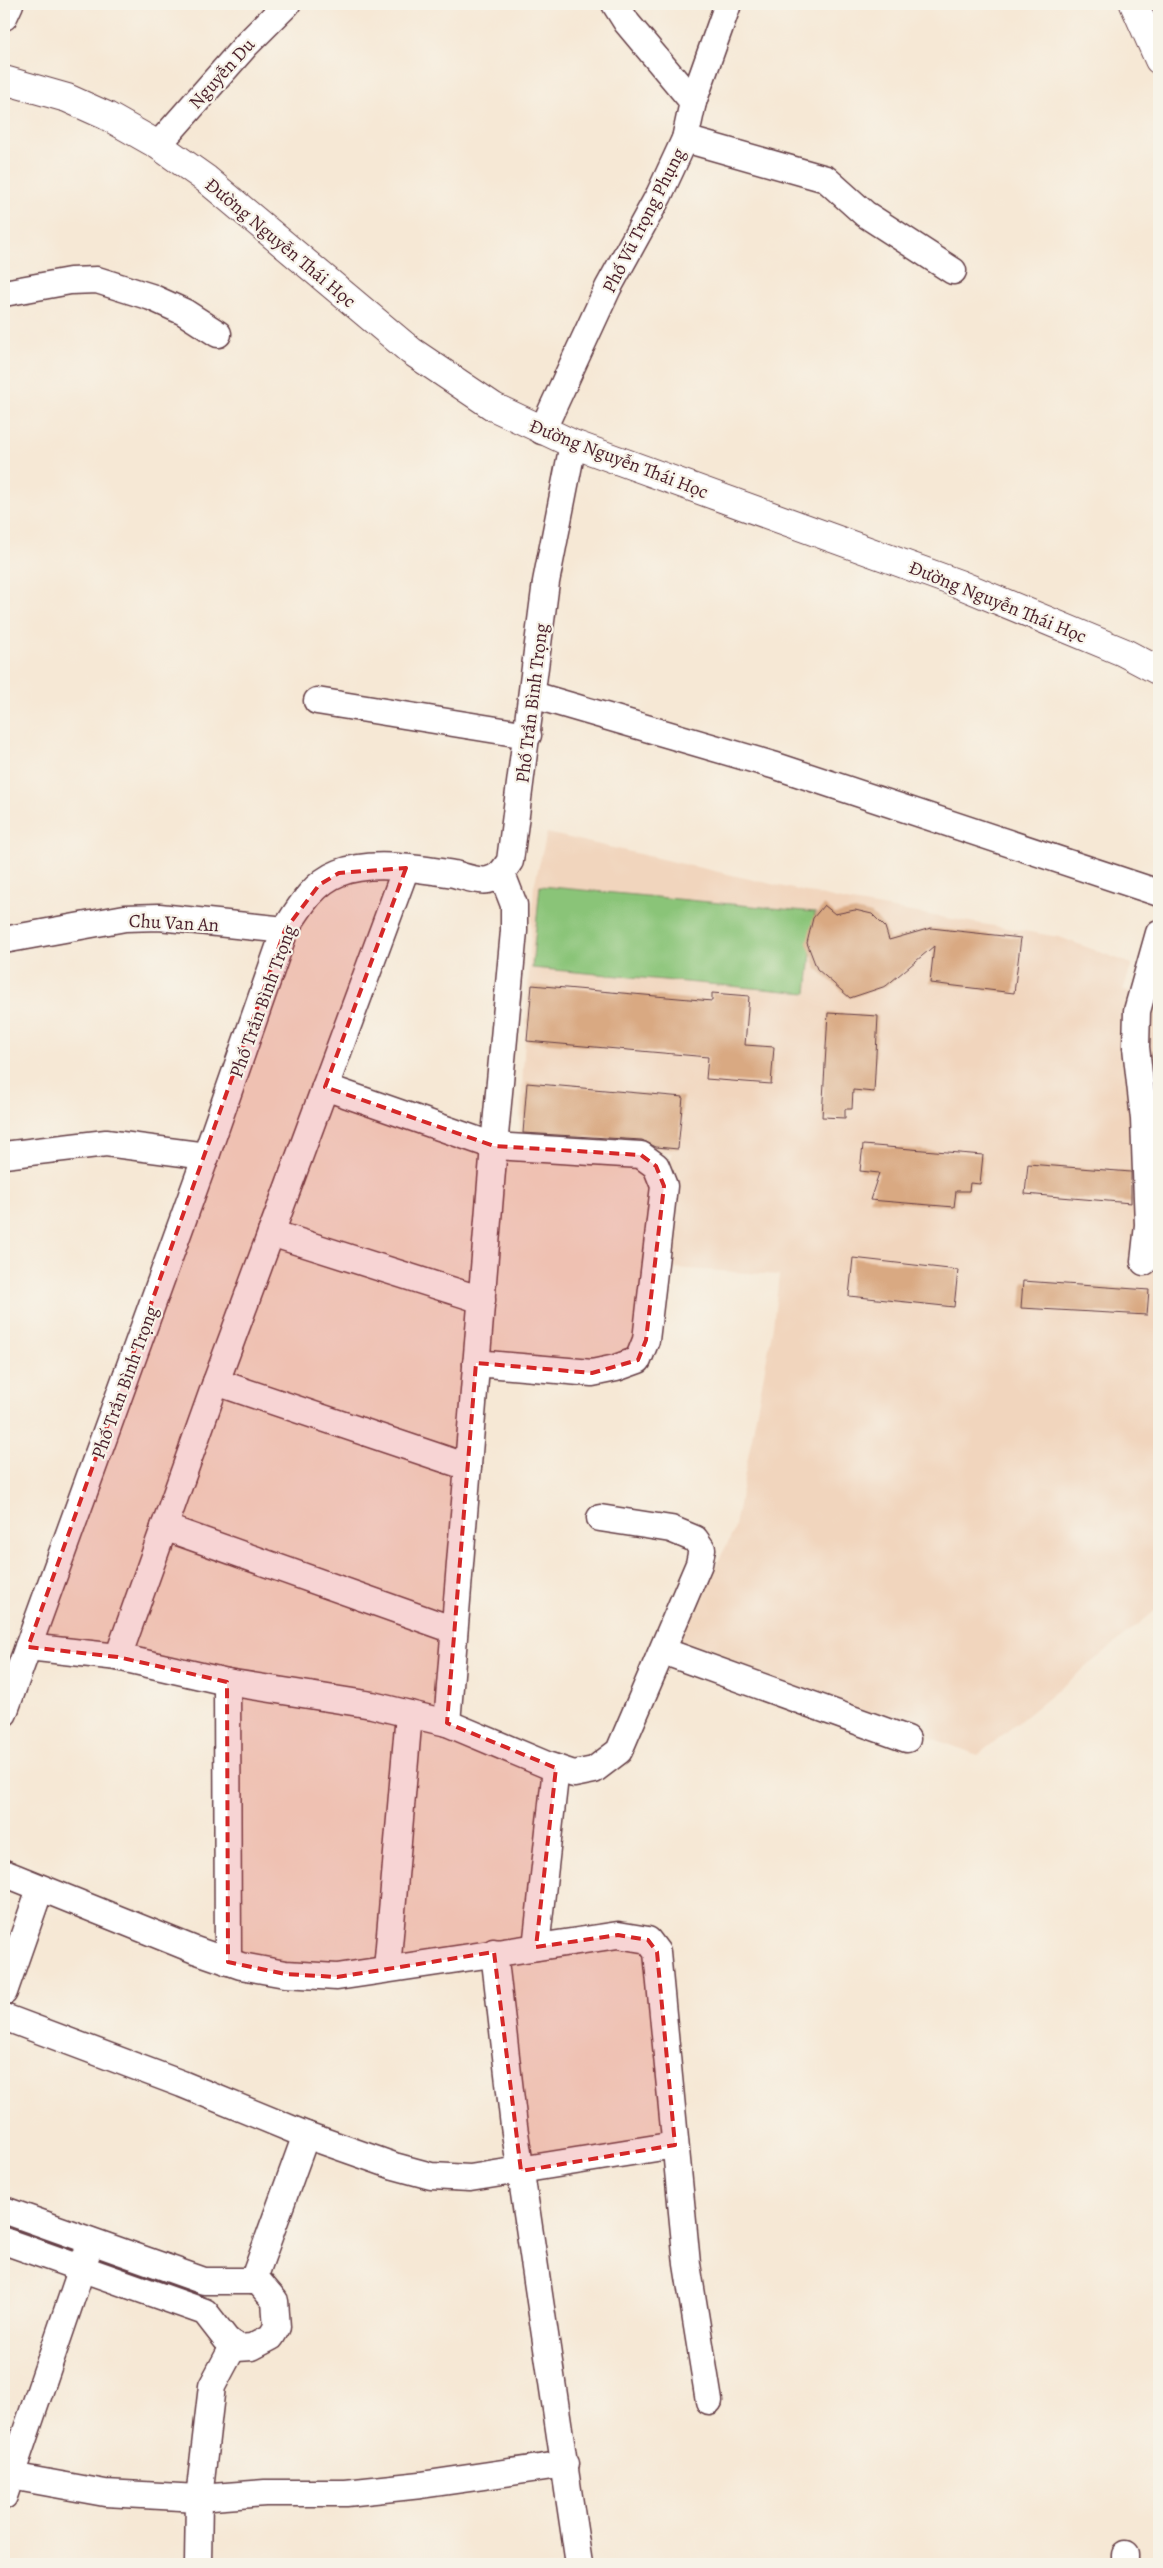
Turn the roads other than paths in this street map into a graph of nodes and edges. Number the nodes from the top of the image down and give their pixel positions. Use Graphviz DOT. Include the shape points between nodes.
graph roads {
  1 [pos="10,4"];
  2 [pos="287,4"];
  3 [pos="615,4"];
  4 [pos="728,4"];
  5 [pos="1134,4"];
  6 [pos="4,17"];
  7 [pos="1159,60"];
  8 [pos="4,80"];
  9 [pos="693,102"];
  10 [pos="685,139"];
  11 [pos="158,144"];
  12 [pos="953,271"];
  13 [pos="4,293"];
  14 [pos="218,334"];
  15 [pos="542,431"];
  16 [pos="573,444"];
  17 [pos="1159,671"];
  18 [pos="533,695"];
  19 [pos="317,701"];
  20 [pos="528,735"];
  21 [pos="406,868"];
  22 [pos="502,874"];
  23 [pos="1159,894"];
  24 [pos="285,930"];
  25 [pos="1159,933"];
  26 [pos="4,940"];
  27 [pos="325,1087"];
  28 [pos="494,1146"];
  29 [pos="4,1155"];
  30 [pos="206,1156"];
  31 [pos="271,1233"];
  32 [pos="1144,1262"];
  33 [pos="482,1300"];
  34 [pos="476,1363"];
  35 [pos="216,1382"];
  36 [pos="468,1467"];
  37 [pos="600,1518"];
  38 [pos="164,1527"];
  39 [pos="454,1630"];
  40 [pos="28,1647"];
  41 [pos="663,1652"];
  42 [pos="118,1657"];
  43 [pos="227,1682"];
  44 [pos="4,1713"];
  45 [pos="408,1714"];
  46 [pos="447,1723"];
  47 [pos="907,1739"];
  48 [pos="556,1768"];
  49 [pos="4,1873"];
  50 [pos="40,1890"];
  51 [pos="536,1946"];
  52 [pos="494,1952"];
  53 [pos="228,1962"];
  54 [pos="387,1969"];
  55 [pos="4,1992"];
  56 [pos="4,2017"];
  57 [pos="306,2134"];
  58 [pos="675,2145"];
  59 [pos="521,2172"];
  60 [pos="4,2210"];
  61 [pos="92,2240"];
  62 [pos="4,2241"];
  63 [pos="82,2267"];
  64 [pos="253,2281"];
  65 [pos="234,2345"];
  66 [pos="709,2400"];
  67 [pos="566,2464"];
  68 [pos="8,2486"];
  69 [pos="199,2498"];
  70 [pos="198,2564"];
  71 [pos="580,2564"];
  1 -- 6 [label="street"];
  2 -- 11 [label="street, Nguyễn Du"];
  3 -- 9 [label="street"];
  4 -- 9 [label="street, Phố Vũ Trọng Phụng"];
  5 -- 7 [label="main road"];
  8 -- 11 [label="main road, Đường Nguyễn Thái Học" via="67,98"];
  9 -- 10 [label="street, Phố Vũ Trọng Phụng"];
  10 -- 12 [label="street" via="826,178 865,214"];
  10 -- 15 [label="street, Phố Vũ Trọng Phụng" via="659,195 608,288"];
  11 -- 15 [label="main road, Đường Nguyễn Thái Học" via="206,179 410,351 494,407"];
  13 -- 14 [label="street" via="70,281 97,280 151,297 184,312"];
  15 -- 16 [label="main road, Đường Nguyễn Thái Học"];
  16 -- 17 [label="main road, Đường Nguyễn Thái Học" via="959,584 1124,652"];
  16 -- 18 [label="street, Phố Trần Bình Trọng" via="546,582"];
  18 -- 20 [label="street, Phố Trần Bình Trọng"];
  18 -- 23 [label="street" via="776,766"];
  19 -- 20 [label="street"];
  20 -- 22 [label="street, Phố Trần Bình Trọng" via="510,861"];
  21 -- 22 [label="street, Phố Trần Bình Trọng" via="487,880"];
  21 -- 24 [label="street, Phố Trần Bình Trọng" via="368,867 340,873 318,885 303,901"];
  21 -- 27 [label="street"];
  22 -- 28 [label="street" via="514,905 514,931"];
  24 -- 26 [label="street, Chu Van An" via="159,917 125,918"];
  24 -- 30 [label="street, Phố Trần Bình Trọng"];
  25 -- 32 [label="street" via="1136,1011 1148,1225"];
  27 -- 28 [label="street"];
  27 -- 31 [label="street"];
  28 -- 33 [label="street"];
  28 -- 34 [label="street" via="641,1156 656,1166 664,1186 646,1340 638,1360 592,1373"];
  29 -- 30 [label="street" via="106,1143"];
  30 -- 40 [label="street, Phố Trần Bình Trọng"];
  31 -- 33 [label="street"];
  31 -- 35 [label="street"];
  33 -- 34 [label="street"];
  34 -- 36 [label="street"];
  35 -- 36 [label="street"];
  35 -- 38 [label="street"];
  36 -- 39 [label="street"];
  37 -- 41 [label="street" via="671,1529 695,1539 702,1550"];
  38 -- 39 [label="street"];
  38 -- 42 [label="street"];
  39 -- 46 [label="street"];
  40 -- 42 [label="street"];
  40 -- 44 [label="street, Phố Trần Bình Trọng"];
  41 -- 47 [label="street"];
  41 -- 48 [label="street" via="619,1751 594,1770 574,1774"];
  42 -- 43 [label="street"];
  43 -- 45 [label="street" via="372,1705"];
  43 -- 53 [label="street"];
  45 -- 46 [label="street"];
  45 -- 54 [label="street"];
  46 -- 48 [label="street"];
  48 -- 51 [label="street"];
  49 -- 50 [label="street"];
  50 -- 53 [label="street"];
  50 -- 55 [label="street"];
  51 -- 52 [label="street"];
  51 -- 58 [label="street" via="618,1935 648,1940 657,1952"];
  52 -- 54 [label="street"];
  52 -- 59 [label="street"];
  53 -- 54 [label="street" via="285,1974 337,1977"];
  56 -- 57 [label="street"];
  57 -- 59 [label="street" via="431,2176 470,2178"];
  57 -- 64 [label="street"];
  58 -- 59 [label="street"];
  58 -- 66 [label="street" via="687,2264"];
  59 -- 67 [label="street"];
  60 -- 61 [label="street"];
  61 -- 63 [label="street"];
  61 -- 64 [label="street" via="204,2280"];
  62 -- 63 [label="street"];
  63 -- 65 [label="street" via="205,2312"];
  63 -- 68 [label="street"];
  64 -- 65 [label="street" via="258,2281 275,2301 277,2327 271,2337 252,2347 237,2348"];
  65 -- 69 [label="street" via="212,2386"];
  67 -- 69 [label="street" via="346,2493 265,2493"];
  67 -- 71 [label="street"];
  68 -- 69 [label="street"];
  69 -- 70 [label="street"];
}
